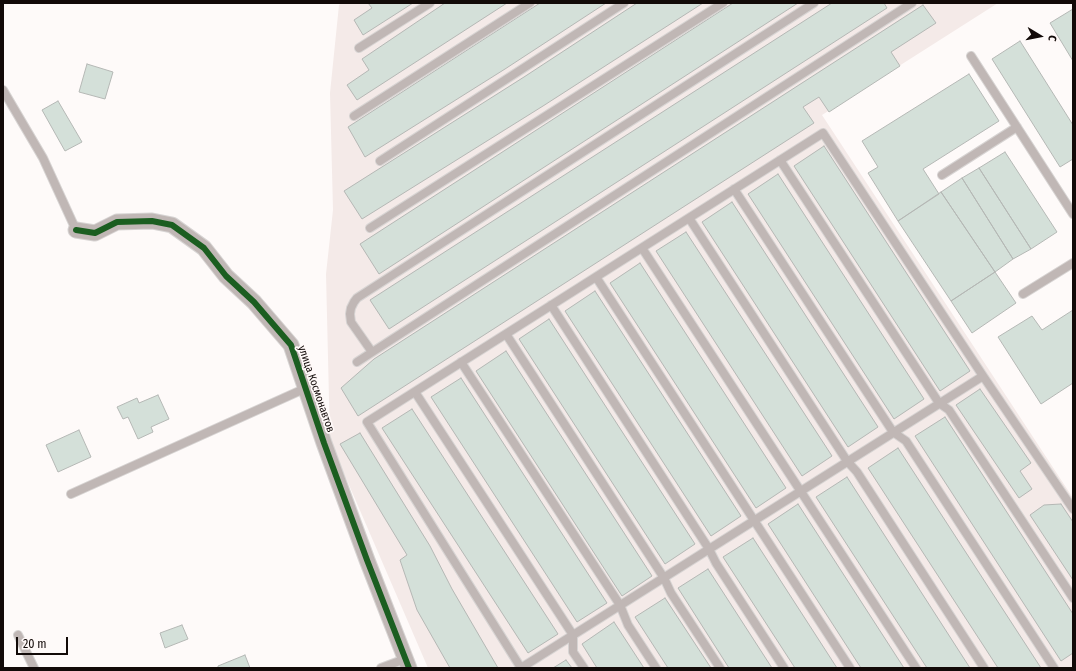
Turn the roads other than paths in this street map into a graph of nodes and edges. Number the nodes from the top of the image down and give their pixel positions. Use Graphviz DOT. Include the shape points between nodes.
graph roads {
  1 [pos="430,3"];
  2 [pos="530,3"];
  3 [pos="624,3"];
  4 [pos="723,3"];
  5 [pos="814,3"];
  6 [pos="912,3"];
  7 [pos="359,48"];
  8 [pos="972,56"];
  9 [pos="3,90"];
  10 [pos="354,116"];
  11 [pos="1017,127"];
  12 [pos="780,160"];
  13 [pos="380,161"];
  14 [pos="942,175"];
  15 [pos="734,189"];
  16 [pos="1073,214"];
  17 [pos="688,218"];
  18 [pos="370,228"];
  19 [pos="76,230"];
  20 [pos="642,248"];
  21 [pos="1073,263"];
  22 [pos="596,276"];
  23 [pos="1023,294"];
  24 [pos="551,305"];
  25 [pos="506,334"];
  26 [pos="372,352"];
  27 [pos="357,362"];
  28 [pos="461,362"];
  29 [pos="983,376"];
  30 [pos="306,388"];
  31 [pos="415,392"];
  32 [pos="939,403"];
  33 [pos="893,432"];
  34 [pos="847,461"];
  35 [pos="800,491"];
  36 [pos="71,494"];
  37 [pos="1073,509"];
  38 [pos="754,520"];
  39 [pos="709,549"];
  40 [pos="664,578"];
  41 [pos="1073,598"];
  42 [pos="620,605"];
  43 [pos="18,635"];
  44 [pos="573,635"];
  45 [pos="407,664"];
  46 [pos="34,668"];
  47 [pos="381,668"];
  48 [pos="521,668"];
  49 [pos="584,668"];
  50 [pos="656,668"];
  51 [pos="720,668"];
  52 [pos="784,668"];
  53 [pos="850,668"];
  54 [pos="916,668"];
  55 [pos="984,668"];
  56 [pos="1054,668"];
  1 -- 7 [label="lane"];
  2 -- 10 [label="lane"];
  3 -- 13 [label="lane"];
  4 -- 18 [label="lane"];
  5 -- 26 [label="lane" via="357,298 351,308 351,322"];
  6 -- 26 [label="lane"];
  8 -- 11 [label="lane"];
  9 -- 19 [label="lane" via="43,158"];
  11 -- 14 [label="lane"];
  11 -- 16 [label="lane"];
  12 -- 15 [label="lane"];
  12 -- 29 [label="lane" via="823,133"];
  12 -- 32 [label="lane"];
  15 -- 17 [label="lane"];
  15 -- 33 [label="lane"];
  17 -- 20 [label="lane"];
  17 -- 34 [label="lane"];
  19 -- 30 [label="street, улица Космонавтов" via="95,233 117,222 152,221 172,224 204,248 226,276 254,302 291,345"];
  20 -- 22 [label="lane"];
  20 -- 35 [label="lane"];
  21 -- 23 [label="lane"];
  22 -- 24 [label="lane"];
  22 -- 38 [label="lane"];
  24 -- 25 [label="lane"];
  24 -- 39 [label="lane"];
  25 -- 28 [label="lane"];
  25 -- 40 [label="lane"];
  26 -- 27 [label="lane"];
  28 -- 31 [label="lane"];
  28 -- 42 [label="lane"];
  29 -- 32 [label="lane"];
  29 -- 37 [label="lane"];
  30 -- 36 [label="lane"];
  30 -- 45 [label="street, улица Космонавтов"];
  31 -- 44 [label="lane"];
  31 -- 48 [label="lane" via="367,422"];
  32 -- 33 [label="lane"];
  32 -- 41 [label="lane" via="949,410"];
  33 -- 34 [label="lane"];
  33 -- 56 [label="lane" via="906,441"];
  34 -- 35 [label="lane"];
  34 -- 55 [label="lane" via="857,472"];
  35 -- 38 [label="lane"];
  35 -- 54 [label="lane"];
  38 -- 39 [label="lane"];
  38 -- 53 [label="lane"];
  39 -- 40 [label="lane"];
  39 -- 52 [label="lane"];
  40 -- 42 [label="lane"];
  40 -- 51 [label="lane"];
  42 -- 44 [label="lane"];
  42 -- 50 [label="lane" via="628,625"];
  43 -- 46 [label="lane"];
  44 -- 48 [label="lane"];
  44 -- 49 [label="lane" via="573,652"];
  45 -- 47 [label="lane"];
}
